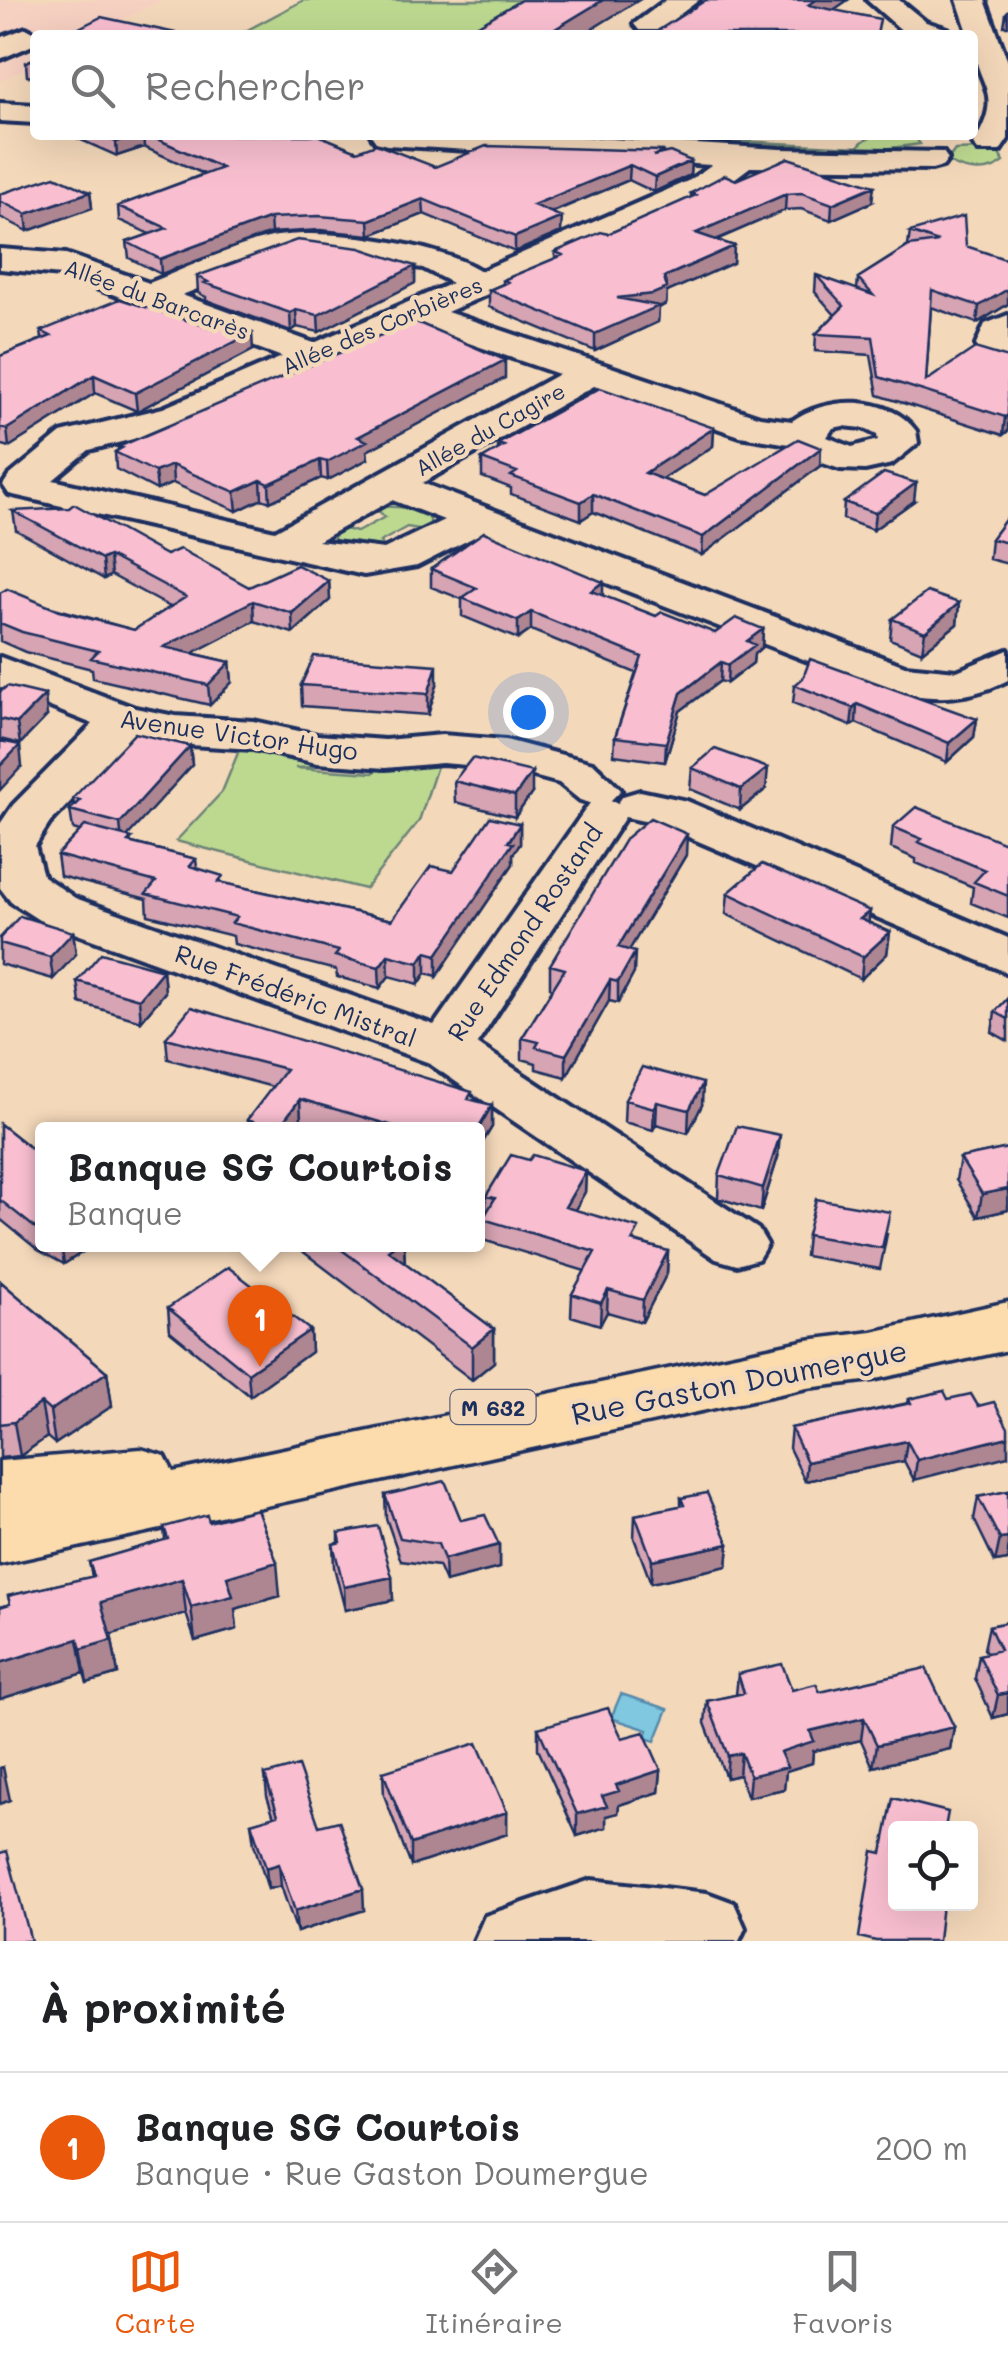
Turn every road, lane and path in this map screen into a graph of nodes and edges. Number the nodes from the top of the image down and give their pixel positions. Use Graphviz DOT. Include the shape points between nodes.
graph roads {
  1 [pos="685,0"];
  2 [pos="882,0"];
  3 [pos="971,0"];
  4 [pos="648,24"];
  5 [pos="922,30"];
  6 [pos="978,30"];
  7 [pos="979,36"];
  8 [pos="0,112"];
  9 [pos="30,114"];
  10 [pos="531,140"];
  11 [pos="742,157"];
  12 [pos="968,157"];
  13 [pos="0,260"];
  14 [pos="478,284"];
  15 [pos="148,296"];
  16 [pos="412,312"];
  17 [pos="1008,326"];
  18 [pos="311,355"];
  19 [pos="1008,362"];
  20 [pos="590,373"];
  21 [pos="805,434"];
  22 [pos="12,482"];
  23 [pos="389,485"];
  24 [pos="477,518"];
  25 [pos="281,546"];
  26 [pos="1008,663"];
  27 [pos="0,671"];
  28 [pos="124,720"];
  29 [pos="614,803"];
  30 [pos="1008,958"];
  31 [pos="446,1049"];
  32 [pos="738,1244"];
  33 [pos="1008,1300"];
  34 [pos="1008,1326"];
  35 [pos="0,1488"];
  36 [pos="0,1536"];
  37 [pos="707,1928"];
  38 [pos="512,1941"];
  1 -- 4 [label="street"];
  2 -- 5 [label="street"];
  3 -- 6 [label="street"];
  7 -- 12 [label="street" via="1007,102 1004,121"];
  8 -- 9 [label="street"];
  10 -- 11 [label="street"];
  11 -- 12 [label="street"];
  11 -- 14 [label="street, Allée des Corbières" via="702,187"];
  13 -- 15 [label="street, Allée du Barcarès" via="58,263"];
  14 -- 15 [label="street" via="426,258 298,242"];
  14 -- 16 [label="street, Allée des Corbières"];
  15 -- 18 [label="street, Allée du Barcarès"];
  16 -- 18 [label="street, Allée des Corbières"];
  16 -- 20 [label="street, Allée du Cagire"];
  17 -- 19 [label="street" via="995,345"];
  18 -- 22 [label="street, Allée des Corbières" via="164,421 75,441"];
  20 -- 21 [label="street, Allée du Cagire" via="754,428"];
  20 -- 23 [label="street, Allée du Cagire"];
  22 -- 25 [label="street, Allée des Corbières"];
  23 -- 24 [label="street"];
  23 -- 25 [label="street"];
  24 -- 25 [label="street, Allée des Corbières" via="394,562 353,563"];
  24 -- 26 [label="street" via="894,678 965,684"];
  27 -- 28 [label="street, Avenue Victor Hugo"];
  28 -- 29 [label="street, Avenue Victor Hugo" via="317,750 506,754 576,773"];
  28 -- 31 [label="street, Rue Frédéric Mistral" via="30,815 10,846 14,873 30,895"];
  29 -- 30 [label="street, Avenue Victor Hugo" via="670,811"];
  29 -- 31 [label="street, Rue Edmond Rostand"];
  31 -- 32 [label="street, Rue Frédéric Mistral"];
  33 -- 35 [label="main road, Rue Gaston Doumergue / M 632" via="249,1458"];
  34 -- 36 [label="main road, Rue Gaston Doumergue / M 632"];
  37 -- 38 [label="street" via="590,1914"];
}
